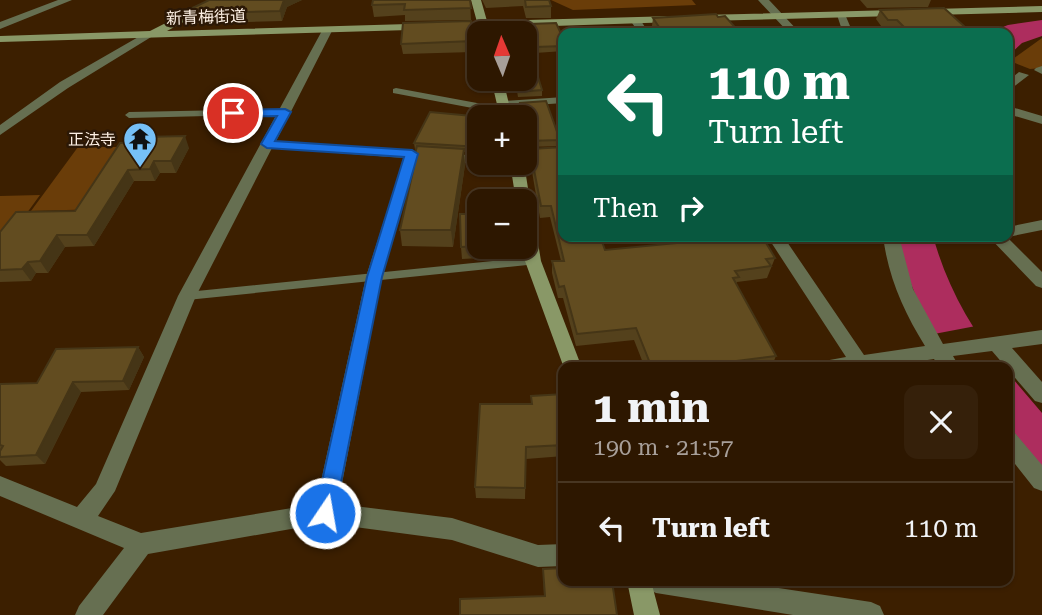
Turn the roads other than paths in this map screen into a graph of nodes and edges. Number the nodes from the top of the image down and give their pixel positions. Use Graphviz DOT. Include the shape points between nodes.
graph roads {
  1 [pos="66,0"];
  2 [pos="219,0"];
  3 [pos="476,0"];
  4 [pos="762,0"];
  5 [pos="839,0"];
  6 [pos="1042,9"];
  7 [pos="840,14"];
  8 [pos="778,16"];
  9 [pos="635,20"];
  10 [pos="482,21"];
  11 [pos="0,26"];
  12 [pos="537,26"];
  13 [pos="641,28"];
  14 [pos="790,28"];
  15 [pos="846,28"];
  16 [pos="328,29"];
  17 [pos="467,29"];
  18 [pos="151,34"];
  19 [pos="0,39"];
  20 [pos="1023,75"];
  21 [pos="1013,80"];
  22 [pos="396,91"];
  23 [pos="558,101"];
  24 [pos="472,105"];
  25 [pos="537,105"];
  26 [pos="1013,111"];
  27 [pos="285,112"];
  28 [pos="129,115"];
  29 [pos="1042,120"];
  30 [pos="0,131"];
  31 [pos="267,144"];
  32 [pos="558,153"];
  33 [pos="412,154"];
  34 [pos="537,157"];
  35 [pos="467,159"];
  36 [pos="1042,225"];
  37 [pos="1013,231"];
  38 [pos="779,242"];
  39 [pos="892,242"];
  40 [pos="1002,242"];
  41 [pos="533,261"];
  42 [pos="374,277"];
  43 [pos="1042,282"];
  44 [pos="187,296"];
  45 [pos="1042,337"];
  46 [pos="994,344"];
  47 [pos="946,357"];
  48 [pos="858,361"];
  49 [pos="571,362"];
  50 [pos="853,362"];
  51 [pos="1011,362"];
  52 [pos="1013,364"];
  53 [pos="1042,395"];
  54 [pos="1013,445"];
  55 [pos="1042,481"];
  56 [pos="0,486"];
  57 [pos="325,513"];
  58 [pos="81,520"];
  59 [pos="141,544"];
  60 [pos="558,555"];
  61 [pos="640,586"];
  62 [pos="682,586"];
  63 [pos="805,610"];
  64 [pos="88,615"];
  65 [pos="646,615"];
  66 [pos="871,615"];
  1 -- 11 [label="street"];
  2 -- 18 [label="main road"];
  3 -- 10 [label="main road"];
  4 -- 8 [label="street"];
  5 -- 7 [label="main road"];
  6 -- 7 [label="main road, 新青梅街道"];
  7 -- 8 [label="main road, 新青梅街道"];
  7 -- 15 [label="street"];
  8 -- 9 [label="main road, 新青梅街道"];
  8 -- 14 [label="street"];
  9 -- 12 [label="main road, 新青梅街道"];
  9 -- 13 [label="street"];
  16 -- 17 [label="main road, 新青梅街道"];
  16 -- 18 [label="main road, 新青梅街道"];
  16 -- 27 [label="street"];
  18 -- 19 [label="main road, 新青梅街道"];
  18 -- 30 [label="street" via="64,85"];
  20 -- 21 [label="street"];
  22 -- 24 [label="lane"];
  23 -- 25 [label="lane"];
  26 -- 29 [label="street"];
  27 -- 28 [label="lane"];
  27 -- 31 [label="street"];
  31 -- 33 [label="street"];
  31 -- 44 [label="street"];
  32 -- 34 [label="street"];
  33 -- 35 [label="street"];
  33 -- 42 [label="street"];
  36 -- 37 [label="street"];
  38 -- 48 [label="street"];
  39 -- 47 [label="street" via="904,291"];
  40 -- 43 [label="street"];
  41 -- 42 [label="lane"];
  41 -- 49 [label="main road"];
  42 -- 44 [label="lane"];
  42 -- 57 [label="street"];
  44 -- 58 [label="street" via="104,491"];
  45 -- 46 [label="street"];
  46 -- 47 [label="street"];
  46 -- 51 [label="street"];
  47 -- 48 [label="street"];
  48 -- 50 [label="street"];
  52 -- 53 [label="street"];
  54 -- 55 [label="street"];
  56 -- 58 [label="street"];
  57 -- 59 [label="street"];
  57 -- 60 [label="street" via="452,529 538,556"];
  58 -- 59 [label="street"];
  59 -- 64 [label="street"];
  61 -- 65 [label="main road"];
  62 -- 63 [label="street"];
  63 -- 66 [label="street"];
}
